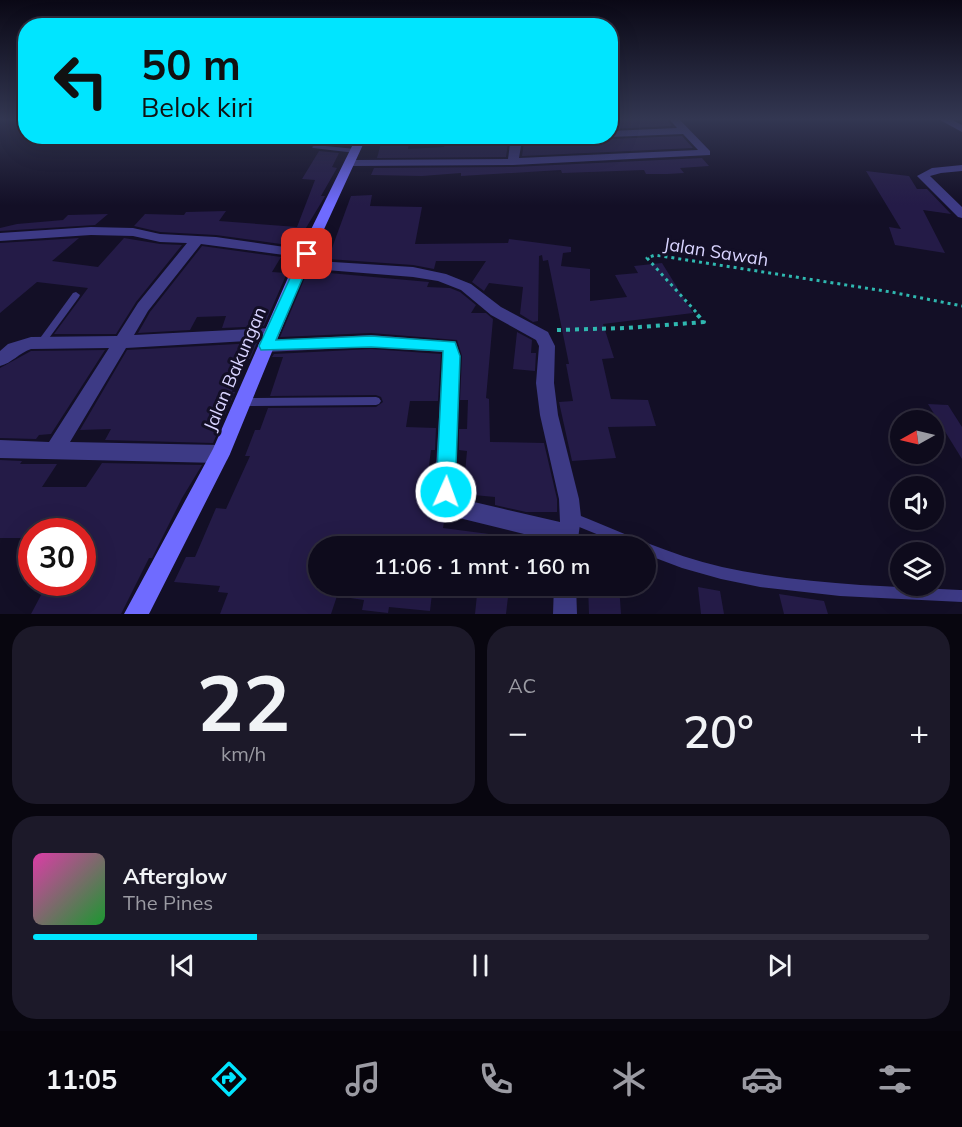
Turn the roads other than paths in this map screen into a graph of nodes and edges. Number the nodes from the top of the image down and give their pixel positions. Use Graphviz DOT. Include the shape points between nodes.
graph roads {
  1 [pos="324,148"];
  2 [pos="515,148"];
  3 [pos="701,148"];
  4 [pos="356,150"];
  5 [pos="513,162"];
  6 [pos="962,168"];
  7 [pos="962,214"];
  8 [pos="0,237"];
  9 [pos="197,240"];
  10 [pos="304,259"];
  11 [pos="76,295"];
  12 [pos="269,340"];
  13 [pos="41,343"];
  14 [pos="120,343"];
  15 [pos="0,360"];
  16 [pos="376,401"];
  17 [pos="242,402"];
  18 [pos="0,449"];
  19 [pos="54,451"];
  20 [pos="220,453"];
  21 [pos="568,532"];
  22 [pos="589,536"];
  23 [pos="656,552"];
  24 [pos="565,596"];
  25 [pos="960,596"];
  26 [pos="136,614"];
  27 [pos="565,614"];
  1 -- 4 [label="lane"];
  2 -- 5 [label="street"];
  3 -- 5 [label="street" via="706,153"];
  4 -- 5 [label="street"];
  4 -- 10 [label="main road, Jalan Bakungan"];
  6 -- 7 [label="street" via="923,176"];
  8 -- 9 [label="street" via="102,231"];
  9 -- 10 [label="street"];
  9 -- 14 [label="street" via="143,307"];
  10 -- 12 [label="main road, Jalan Bakungan"];
  10 -- 21 [label="street" via="441,277 466,287 496,311 542,336 547,346 547,404 564,469"];
  11 -- 13 [label="lane"];
  12 -- 14 [label="street"];
  12 -- 17 [label="main road, Jalan Bakungan"];
  12 -- 21 [label="street" via="450,346 445,482 449,502 454,508"];
  13 -- 14 [label="street"];
  13 -- 15 [label="street" via="22,345"];
  14 -- 19 [label="street"];
  16 -- 17 [label="lane"];
  17 -- 20 [label="main road, Jalan Bakungan"];
  18 -- 19 [label="street"];
  19 -- 20 [label="street"];
  20 -- 26 [label="main road, Jalan Bakungan"];
  21 -- 22 [label="lane"];
  23 -- 25 [label="lane" via="701,567 780,582"];
  24 -- 27 [label="street"];
}
